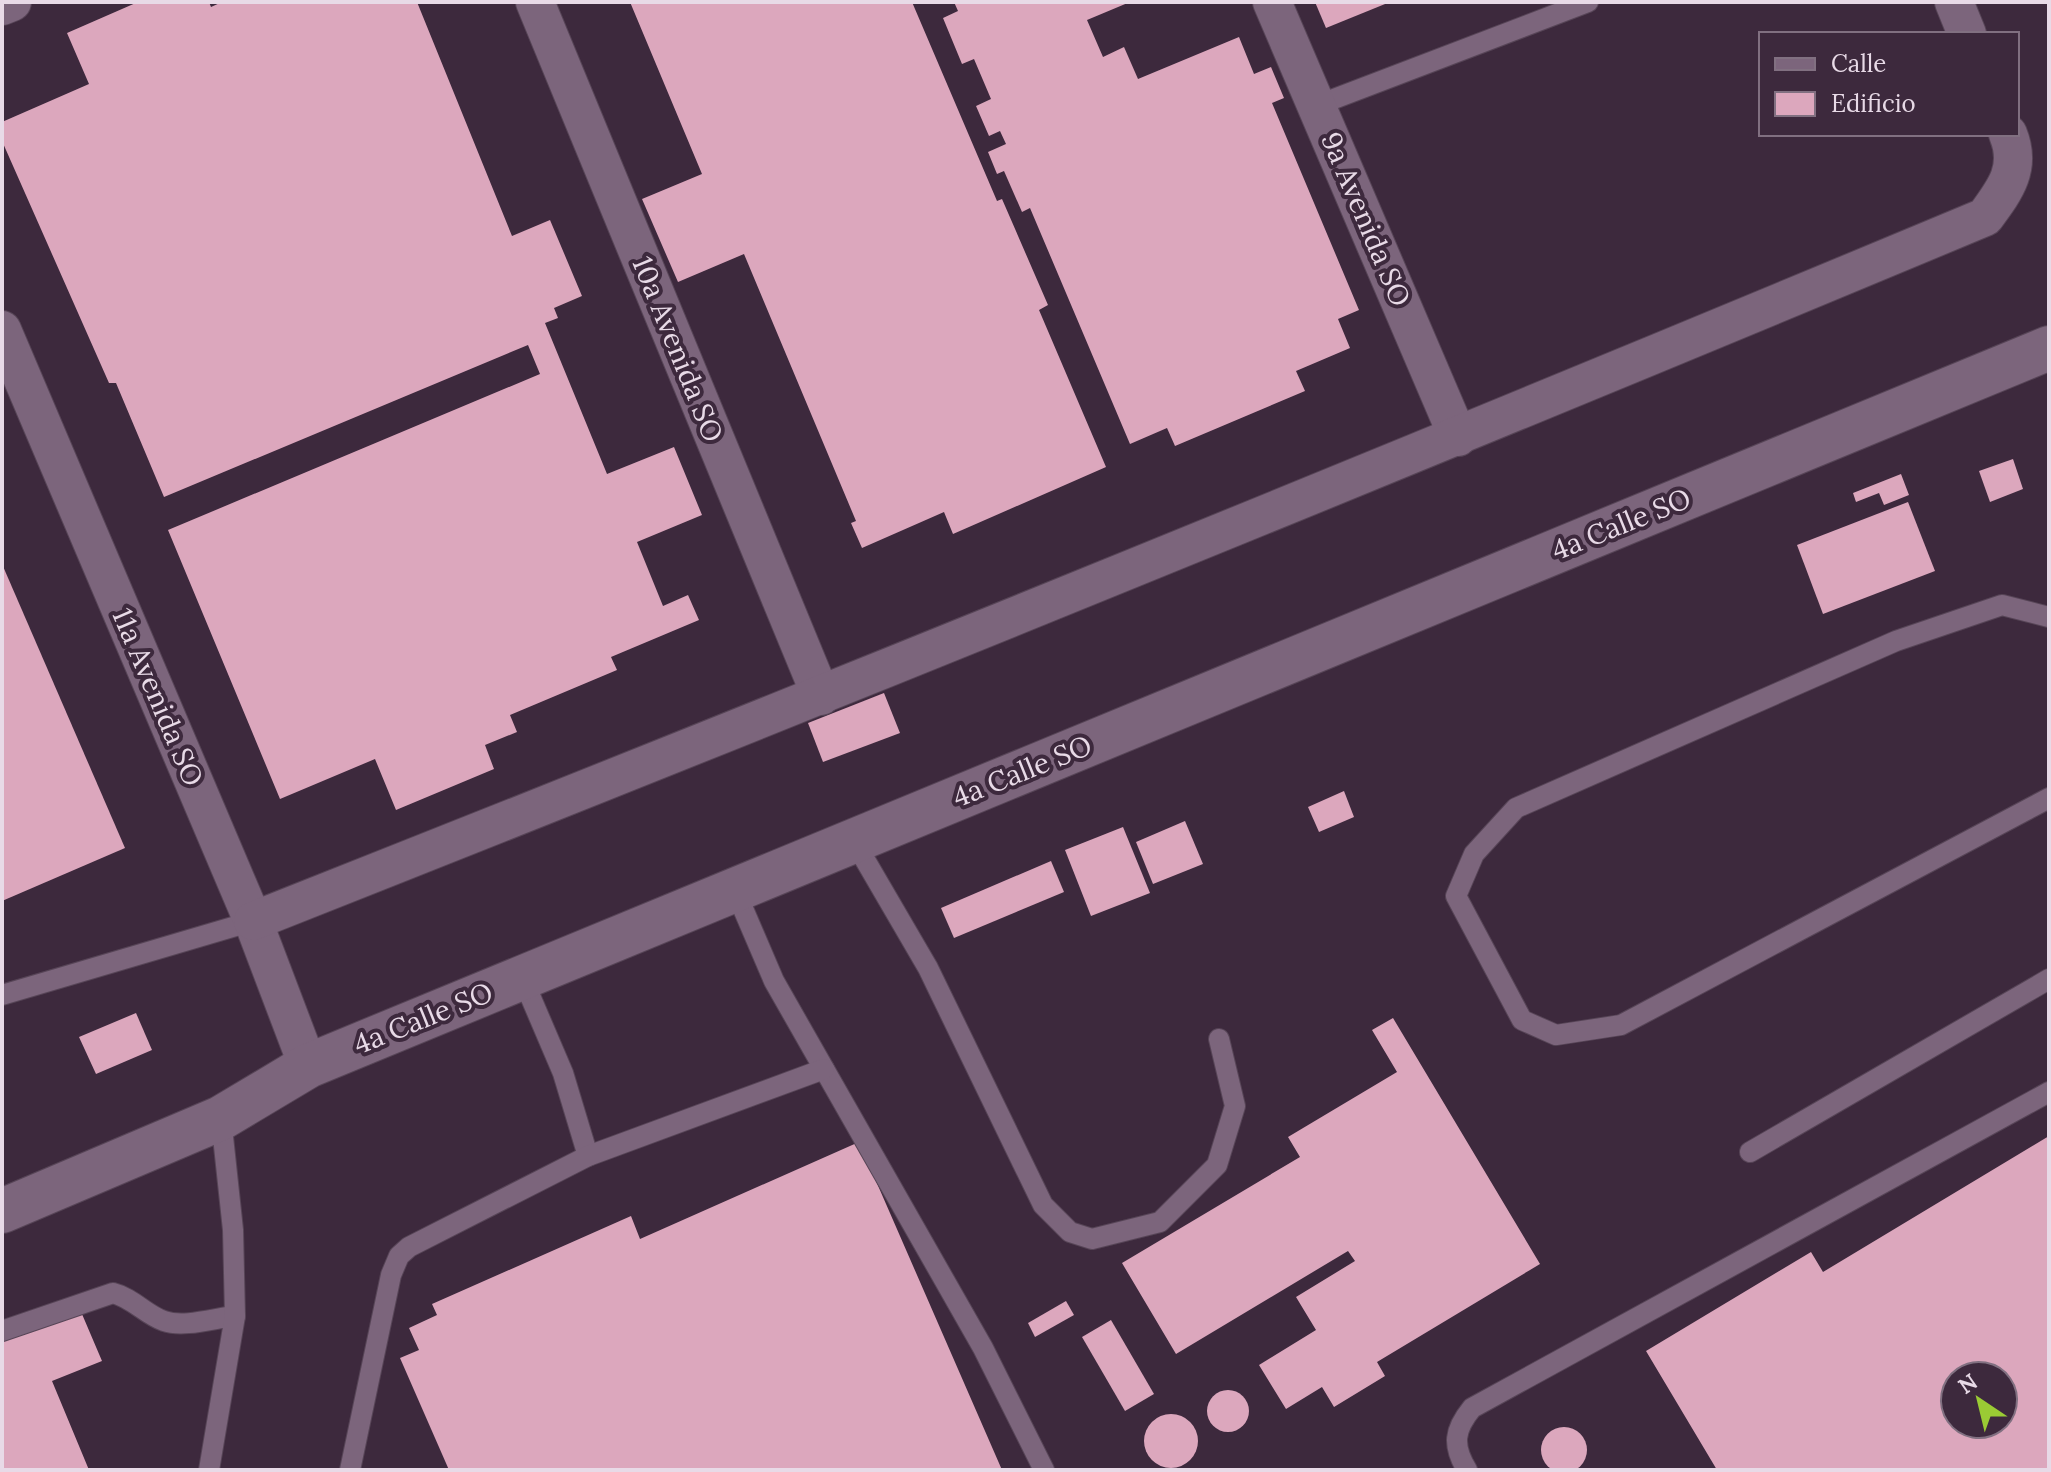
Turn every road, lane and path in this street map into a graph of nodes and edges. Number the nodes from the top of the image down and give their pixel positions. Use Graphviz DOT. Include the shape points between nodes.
graph roads {
  1 [pos="12,2"];
  2 [pos="535,2"];
  3 [pos="1272,2"];
  4 [pos="1588,2"];
  5 [pos="1954,2"];
  6 [pos="2,6"];
  7 [pos="1966,32"];
  8 [pos="1318,105"];
  9 [pos="2012,143"];
  10 [pos="2,330"];
  11 [pos="2049,348"];
  12 [pos="1458,437"];
  13 [pos="2049,617"];
  14 [pos="821,696"];
  15 [pos="2049,798"];
  16 [pos="854,841"];
  17 [pos="735,890"];
  18 [pos="253,921"];
  19 [pos="522,977"];
  20 [pos="2049,979"];
  21 [pos="2,995"];
  22 [pos="1219,1039"];
  23 [pos="308,1066"];
  24 [pos="824,1069"];
  25 [pos="2049,1092"];
  26 [pos="221,1118"];
  27 [pos="1750,1152"];
  28 [pos="588,1156"];
  29 [pos="2,1211"];
  30 [pos="235,1316"];
  31 [pos="2,1331"];
  32 [pos="209,1470"];
  33 [pos="350,1470"];
  34 [pos="1044,1470"];
  35 [pos="1467,1470"];
  1 -- 6 [label="street"];
  2 -- 14 [label="street, 10a Avenida SO"];
  3 -- 8 [label="street, 9a Avenida SO"];
  4 -- 8 [label="lane"];
  5 -- 7 [label="street"];
  8 -- 12 [label="street, 9a Avenida SO"];
  9 -- 12 [label="street" via="2007,187 1985,217"];
  10 -- 18 [label="street, 11a Avenida SO"];
  11 -- 16 [label="street, 4a Calle SO"];
  12 -- 14 [label="street"];
  13 -- 15 [label="lane" via="2002,605 1896,641 1516,808 1474,854 1456,896 1522,1020 1556,1035 1621,1025"];
  14 -- 18 [label="street"];
  16 -- 17 [label="street, 4a Calle SO"];
  16 -- 22 [label="lane" via="928,968 1043,1205 1070,1232 1092,1239 1160,1222 1217,1165 1235,1106"];
  17 -- 19 [label="street, 4a Calle SO"];
  17 -- 24 [label="lane" via="774,981"];
  18 -- 21 [label="lane"];
  18 -- 23 [label="street, 11a Avenida SO"];
  19 -- 23 [label="street, 4a Calle SO"];
  19 -- 28 [label="lane" via="563,1073"];
  20 -- 27 [label="lane"];
  23 -- 26 [label="street, 4a Calle SO"];
  24 -- 28 [label="lane"];
  24 -- 34 [label="lane" via="983,1348"];
  25 -- 35 [label="lane" via="1472,1408 1457,1426 1456,1452"];
  26 -- 29 [label="street, 4a Calle SO"];
  26 -- 30 [label="lane" via="233,1230"];
  28 -- 33 [label="lane" via="399,1256"];
  30 -- 31 [label="lane" via="163,1321 113,1293"];
  30 -- 32 [label="lane"];
}
